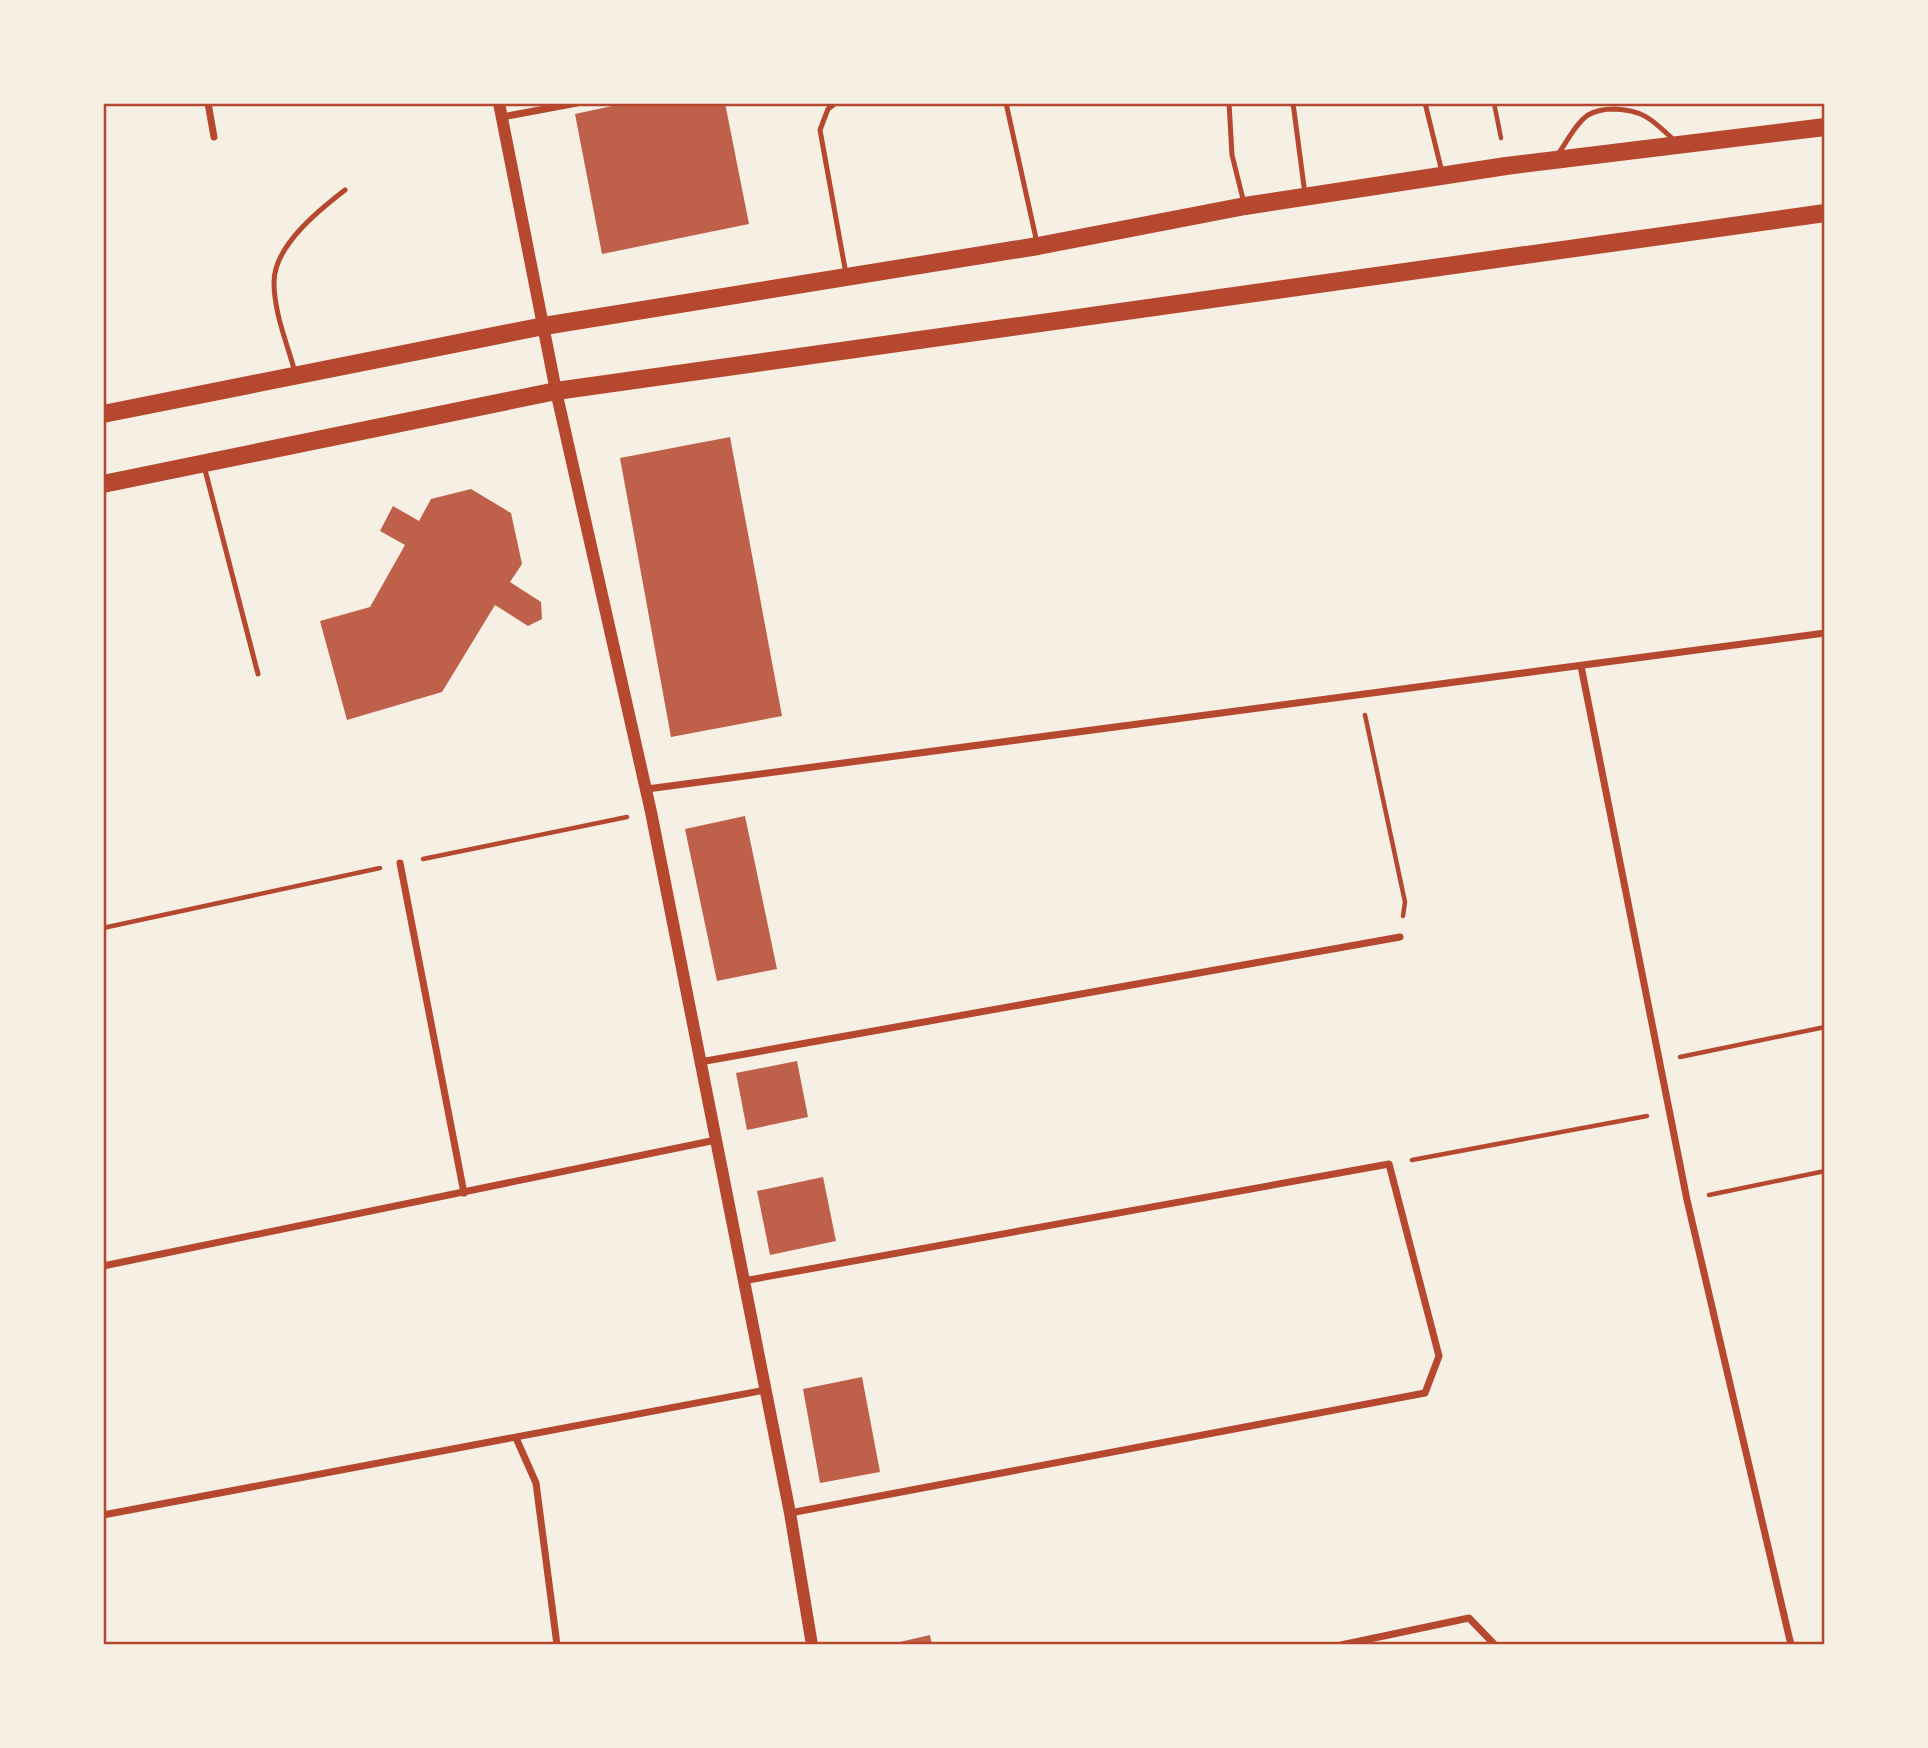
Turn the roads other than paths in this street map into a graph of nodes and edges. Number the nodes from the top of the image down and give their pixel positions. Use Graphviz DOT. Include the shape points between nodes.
graph roads {
  1 [pos="208,103"];
  2 [pos="499,103"];
  3 [pos="577,103"];
  4 [pos="836,103"];
  5 [pos="1006,103"];
  6 [pos="1229,103"];
  7 [pos="1293,103"];
  8 [pos="1425,103"];
  9 [pos="502,117"];
  10 [pos="1825,127"];
  11 [pos="214,137"];
  12 [pos="1680,145"];
  13 [pos="1555,160"];
  14 [pos="1443,177"];
  15 [pos="345,190"];
  16 [pos="1306,197"];
  17 [pos="1245,206"];
  18 [pos="1825,213"];
  19 [pos="1038,246"];
  20 [pos="847,277"];
  21 [pos="544,326"];
  22 [pos="296,375"];
  23 [pos="556,391"];
  24 [pos="103,414"];
  25 [pos="204,463"];
  26 [pos="103,484"];
  27 [pos="1825,633"];
  28 [pos="1581,666"];
  29 [pos="258,674"];
  30 [pos="647,789"];
  31 [pos="400,863"];
  32 [pos="1400,937"];
  33 [pos="700,1062"];
  34 [pos="716,1140"];
  35 [pos="464,1194"];
  36 [pos="103,1266"];
  37 [pos="743,1281"];
  38 [pos="765,1390"];
  39 [pos="516,1438"];
  40 [pos="790,1513"];
  41 [pos="103,1516"];
  42 [pos="557,1645"];
  43 [pos="812,1645"];
  44 [pos="1341,1645"];
  45 [pos="1495,1645"];
  46 [pos="1791,1645"];
  1 -- 11 [label="street"];
  2 -- 9 [label="street"];
  3 -- 9 [label="street"];
  4 -- 20 [label="lane" via="828,109 820,130"];
  5 -- 19 [label="lane"];
  6 -- 17 [label="lane" via="1232,155"];
  7 -- 16 [label="lane"];
  8 -- 14 [label="lane"];
  9 -- 21 [label="street"];
  10 -- 12 [label="main road"];
  12 -- 13 [label="main road"];
  12 -- 13 [label="lane" via="1634,110 1606,109 1588,115"];
  13 -- 14 [label="main road"];
  14 -- 16 [label="main road"];
  15 -- 22 [label="lane" via="303,225 283,253 274,279 276,310"];
  16 -- 17 [label="main road"];
  17 -- 19 [label="main road"];
  18 -- 23 [label="main road"];
  19 -- 20 [label="main road"];
  20 -- 21 [label="main road"];
  21 -- 22 [label="main road"];
  21 -- 23 [label="street"];
  22 -- 24 [label="main road"];
  23 -- 25 [label="main road"];
  23 -- 30 [label="street"];
  25 -- 26 [label="main road"];
  25 -- 29 [label="lane"];
  27 -- 28 [label="street"];
  28 -- 30 [label="street"];
  28 -- 46 [label="street" via="1687,1200"];
  30 -- 33 [label="street"];
  31 -- 35 [label="street"];
  32 -- 33 [label="street"];
  33 -- 34 [label="street"];
  34 -- 35 [label="street"];
  34 -- 37 [label="street"];
  35 -- 36 [label="street"];
  37 -- 38 [label="street"];
  37 -- 40 [label="street" via="1389,1164 1438,1356 1425,1393"];
  38 -- 39 [label="street"];
  38 -- 40 [label="street"];
  39 -- 41 [label="street"];
  39 -- 42 [label="street" via="536,1483"];
  40 -- 43 [label="street"];
  44 -- 45 [label="street" via="1469,1618"];
}
